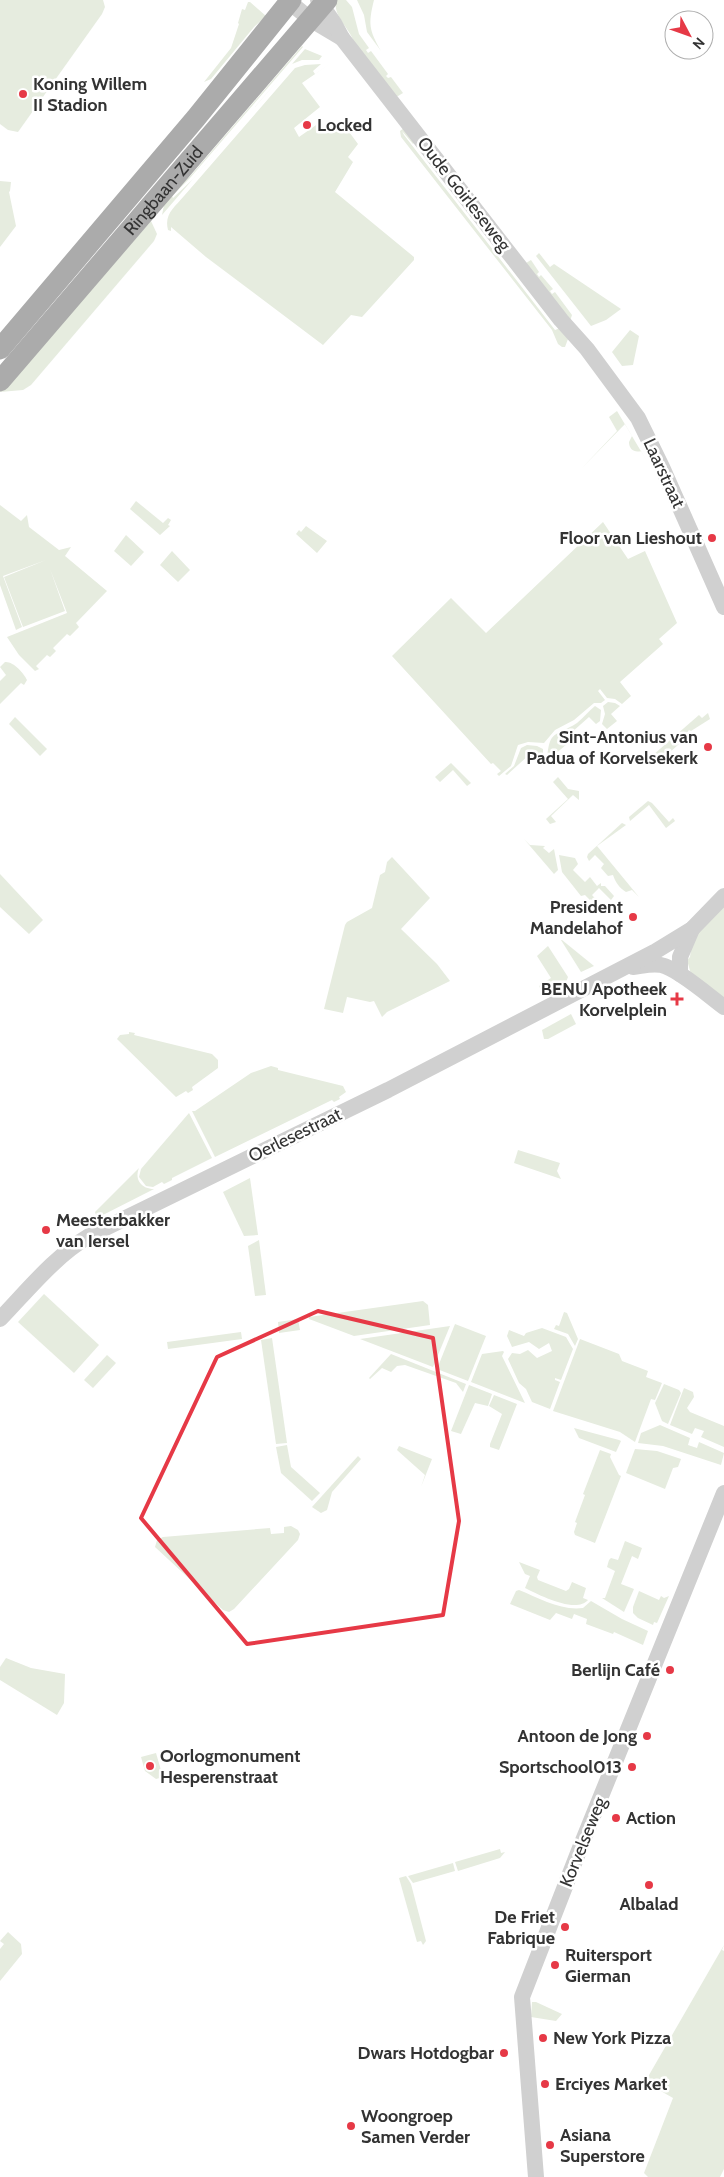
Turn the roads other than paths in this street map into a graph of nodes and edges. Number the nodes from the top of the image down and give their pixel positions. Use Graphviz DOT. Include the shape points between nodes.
graph roads {
  1 [pos="289,1"];
  2 [pos="319,6"];
  3 [pos="0,349"];
  4 [pos="587,349"];
  5 [pos="0,380"];
  6 [pos="724,607"];
  7 [pos="724,896"];
  8 [pos="692,929"];
  9 [pos="680,974"];
  10 [pos="610,975"];
  11 [pos="724,1006"];
  12 [pos="0,1319"];
  13 [pos="724,1493"];
  14 [pos="536,2177"];
  1 -- 2 [label="street, Oude Goirleseweg"];
  1 -- 3 [label="main road, Ringbaan-Zuid" via="196,118"];
  2 -- 4 [label="street, Oude Goirleseweg" via="561,320"];
  2 -- 5 [label="main road, Ringbaan-Zuid"];
  4 -- 6 [label="street, Laarstraat" via="638,418"];
  7 -- 8 [label="street"];
  8 -- 9 [label="street" via="680,957"];
  8 -- 10 [label="street"];
  9 -- 10 [label="street" via="654,964"];
  9 -- 11 [label="street"];
  10 -- 12 [label="street, Oerlesestraat" via="388,1090 89,1236 54,1262"];
  13 -- 14 [label="street, Korvelseweg" via="522,1997"];
}
